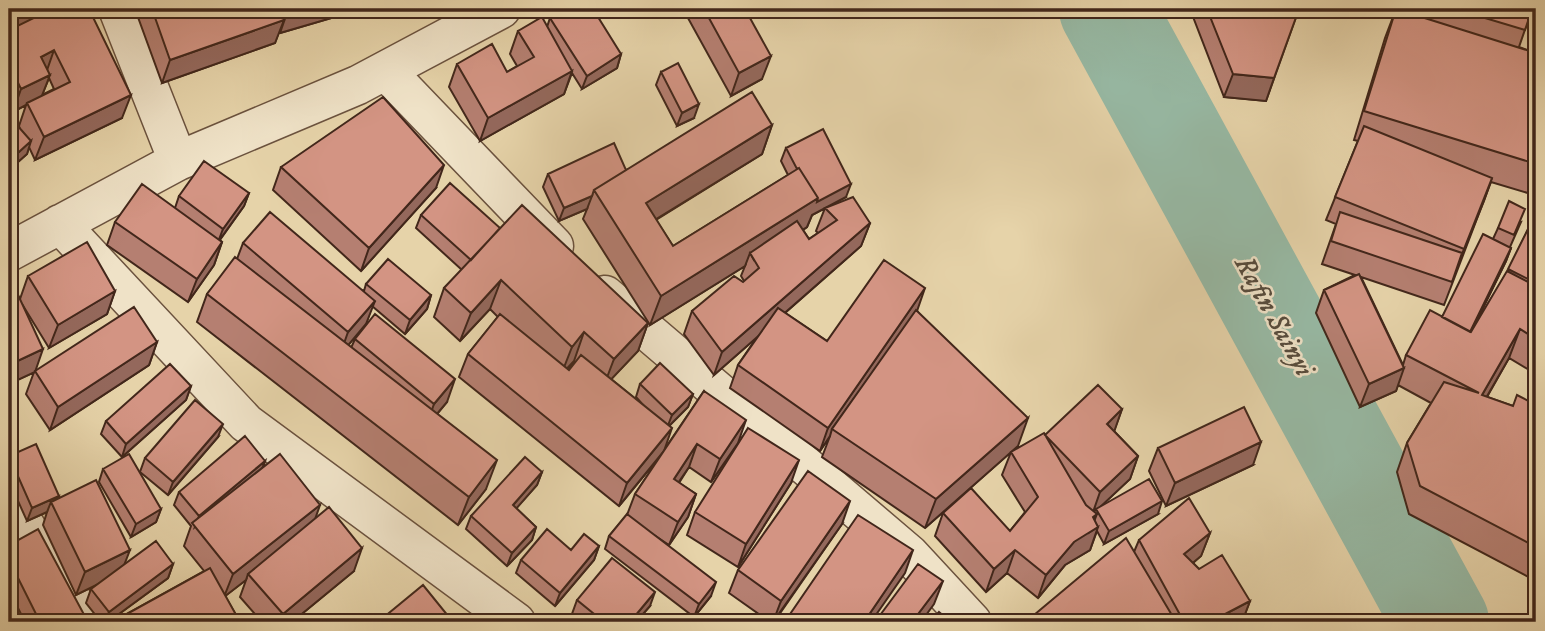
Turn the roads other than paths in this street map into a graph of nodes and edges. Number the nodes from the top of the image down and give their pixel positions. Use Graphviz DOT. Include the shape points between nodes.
graph roads {
  1 [pos="118,9"];
  2 [pos="501,9"];
  3 [pos="386,71"];
  4 [pos="178,161"];
  5 [pos="60,224"];
  6 [pos="9,252"];
  7 [pos="9,500"];
  8 [pos="86,622"];
  9 [pos="516,622"];
  10 [pos="972,622"];
  1 -- 4 [label="street"];
  2 -- 3 [label="street"];
  3 -- 4 [label="street"];
  3 -- 10 [label="street" via="588,281 909,554"];
  4 -- 5 [label="street"];
  5 -- 6 [label="street"];
  5 -- 9 [label="street" via="246,423"];
  7 -- 8 [label="street"];
}
